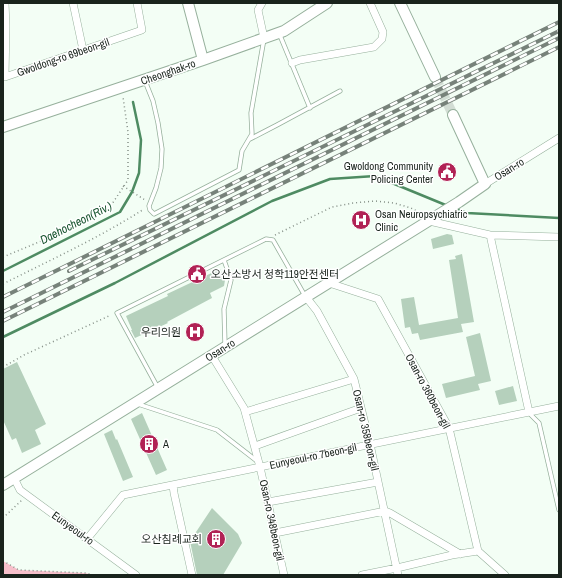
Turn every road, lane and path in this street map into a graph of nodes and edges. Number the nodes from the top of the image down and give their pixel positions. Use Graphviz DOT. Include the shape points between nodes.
graph roads {
  1 [pos="5,3"];
  2 [pos="73,3"];
  3 [pos="137,3"];
  4 [pos="188,3"];
  5 [pos="262,3"];
  6 [pos="327,3"];
  7 [pos="370,3"];
  8 [pos="400,3"];
  9 [pos="279,33"];
  10 [pos="264,38"];
  11 [pos="82,50"];
  12 [pos="203,60"];
  13 [pos="292,63"];
  14 [pos="435,77"];
  15 [pos="144,80"];
  16 [pos="122,87"];
  17 [pos="340,91"];
  18 [pos="310,108"];
  19 [pos="453,115"];
  20 [pos="3,127"];
  21 [pos="559,138"];
  22 [pos="249,139"];
  23 [pos="485,184"];
  24 [pos="123,186"];
  25 [pos="141,197"];
  26 [pos="149,206"];
  27 [pos="434,218"];
  28 [pos="490,236"];
  29 [pos="559,237"];
  30 [pos="266,239"];
  31 [pos="3,257"];
  32 [pos="224,260"];
  33 [pos="329,283"];
  34 [pos="3,284"];
  35 [pos="306,297"];
  36 [pos="117,313"];
  37 [pos="225,348"];
  38 [pos="212,356"];
  39 [pos="3,367"];
  40 [pos="354,379"];
  41 [pos="159,388"];
  42 [pos="135,403"];
  43 [pos="559,406"];
  44 [pos="362,408"];
  45 [pos="245,412"];
  46 [pos="529,412"];
  47 [pos="449,428"];
  48 [pos="370,444"];
  49 [pos="254,446"];
  50 [pos="260,465"];
  51 [pos="14,478"];
  52 [pos="378,482"];
  53 [pos="173,484"];
  54 [pos="3,485"];
  55 [pos="28,495"];
  56 [pos="268,502"];
  57 [pos="559,510"];
  58 [pos="385,511"];
  59 [pos="3,518"];
  60 [pos="275,533"];
  61 [pos="87,539"];
  62 [pos="478,551"];
  63 [pos="460,554"];
  64 [pos="3,561"];
  65 [pos="398,572"];
  66 [pos="94,575"];
  67 [pos="136,575"];
  68 [pos="192,575"];
  69 [pos="284,575"];
  70 [pos="362,575"];
  71 [pos="505,575"];
  1 -- 11 [label="street, Gwoldong-ro 69beon-gil" via="5,77"];
  2 -- 11 [label="street"];
  3 -- 11 [label="street, Gwoldong-ro 69beon-gil" via="142,30"];
  4 -- 12 [label="street"];
  5 -- 10 [label="street" via="258,10"];
  6 -- 9 [label="street, Cheonghak-ro"];
  7 -- 13 [label="street" via="383,32 382,39 374,46"];
  8 -- 14 [label="street"];
  9 -- 10 [label="street, Cheonghak-ro"];
  9 -- 13 [label="lane"];
  10 -- 12 [label="street, Cheonghak-ro"];
  10 -- 22 [label="lane" via="252,113 252,134"];
  12 -- 15 [label="street, Cheonghak-ro"];
  13 -- 18 [label="lane"];
  15 -- 16 [label="street, Cheonghak-ro"];
  15 -- 26 [label="lane" via="153,101 162,149 161,168"];
  16 -- 20 [label="street, Cheonghak-ro"];
  16 -- 24 [label="path" via="128,132 128,180"];
  17 -- 18 [label="lane"];
  18 -- 22 [label="lane"];
  19 -- 23 [label="street"];
  21 -- 23 [label="street, Osan-ro"];
  22 -- 26 [label="lane" via="242,151 239,170 154,214"];
  23 -- 27 [label="street, Osan-ro"];
  24 -- 25 [label="path"];
  24 -- 31 [label="path" via="108,210"];
  26 -- 34 [label="path" via="45,264"];
  27 -- 28 [label="street"];
  27 -- 30 [label="path" via="394,203 353,203 332,207"];
  27 -- 33 [label="street, Osan-ro"];
  28 -- 29 [label="street"];
  28 -- 46 [label="street"];
  30 -- 32 [label="lane"];
  30 -- 35 [label="lane" via="273,240"];
  32 -- 36 [label="lane"];
  32 -- 37 [label="lane" via="231,280 224,309"];
  33 -- 35 [label="street, Osan-ro"];
  33 -- 47 [label="street, Osan-ro 360beon-gil" via="378,299"];
  35 -- 37 [label="street, Osan-ro"];
  35 -- 40 [label="street, Osan-ro 358beon-gil" via="317,311"];
  36 -- 39 [label="path"];
  36 -- 41 [label="lane"];
  37 -- 38 [label="street, Osan-ro"];
  38 -- 41 [label="street, Osan-ro"];
  38 -- 45 [label="street, Osan-ro 348beon-gil"];
  40 -- 44 [label="street, Osan-ro 358beon-gil"];
  40 -- 45 [label="street"];
  41 -- 42 [label="street, Osan-ro"];
  42 -- 50 [label="lane" via="217,430"];
  42 -- 51 [label="street, Osan-ro"];
  43 -- 46 [label="street, Eunyeoul-ro 7beon-gil"];
  44 -- 48 [label="street, Osan-ro 358beon-gil"];
  44 -- 49 [label="street"];
  45 -- 49 [label="street, Osan-ro 348beon-gil"];
  46 -- 47 [label="street, Eunyeoul-ro 7beon-gil"];
  46 -- 57 [label="lane" via="539,423"];
  47 -- 48 [label="street, Eunyeoul-ro 7beon-gil"];
  47 -- 62 [label="street, Osan-ro 360beon-gil"];
  48 -- 50 [label="street, Eunyeoul-ro 7beon-gil"];
  48 -- 52 [label="street, Osan-ro 358beon-gil"];
  49 -- 50 [label="street, Osan-ro 348beon-gil"];
  50 -- 53 [label="street, Eunyeoul-ro 7beon-gil"];
  50 -- 56 [label="street, Osan-ro 348beon-gil"];
  51 -- 54 [label="street, Osan-ro"];
  51 -- 55 [label="street, Eunyeoul-ro" via="20,490"];
  52 -- 56 [label="street"];
  52 -- 58 [label="street, Osan-ro 358beon-gil"];
  53 -- 61 [label="street, Eunyeoul-ro 7beon-gil" via="123,495"];
  53 -- 68 [label="street"];
  55 -- 59 [label="path"];
  55 -- 61 [label="street, Eunyeoul-ro"];
  56 -- 60 [label="street, Osan-ro 348beon-gil"];
  58 -- 60 [label="street"];
  58 -- 63 [label="street"];
  58 -- 65 [label="street, Osan-ro 358beon-gil"];
  60 -- 69 [label="street, Osan-ro 348beon-gil"];
  61 -- 67 [label="street, Eunyeoul-ro"];
  62 -- 63 [label="street"];
  62 -- 71 [label="street"];
  63 -- 65 [label="street"];
  64 -- 66 [label="path" via="19,570"];
  65 -- 70 [label="street"];
}
